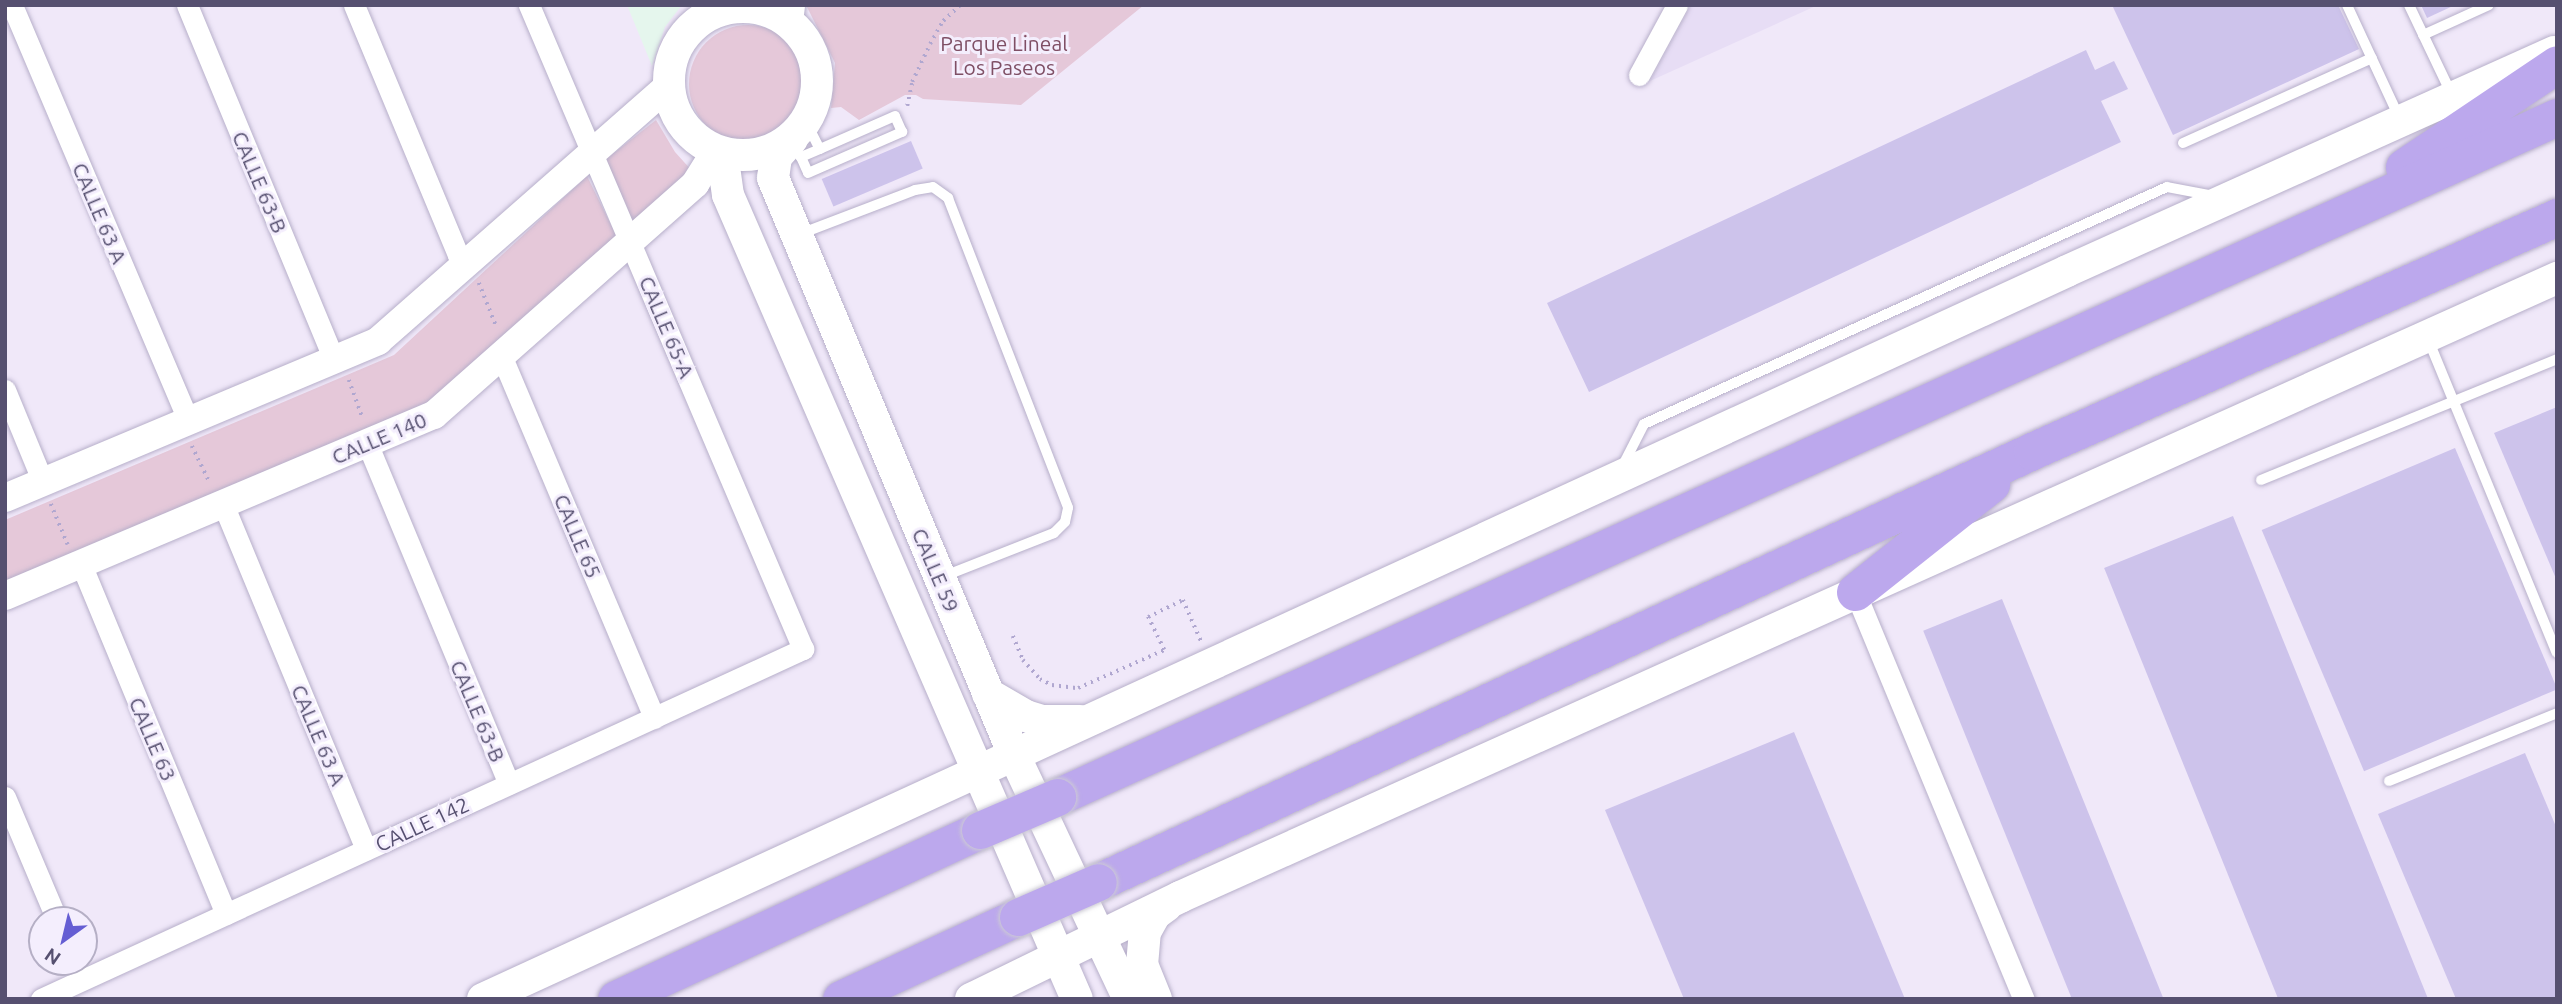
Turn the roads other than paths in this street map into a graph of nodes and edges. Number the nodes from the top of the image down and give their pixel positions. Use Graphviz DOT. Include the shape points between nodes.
graph roads {
  1 [pos="12,5"];
  2 [pos="187,5"];
  3 [pos="354,5"];
  4 [pos="529,5"];
  5 [pos="1677,5"];
  6 [pos="2347,5"];
  7 [pos="2409,5"];
  8 [pos="2489,5"];
  9 [pos="729,7"];
  10 [pos="790,14"];
  11 [pos="2423,35"];
  12 [pos="2557,51"];
  13 [pos="2372,58"];
  14 [pos="2557,64"];
  15 [pos="1639,75"];
  16 [pos="668,86"];
  17 [pos="2453,98"];
  18 [pos="2557,117"];
  19 [pos="2401,121"];
  20 [pos="806,137"];
  21 [pos="2183,143"];
  22 [pos="719,152"];
  23 [pos="592,153"];
  24 [pos="2557,217"];
  25 [pos="2307,231"];
  26 [pos="797,235"];
  27 [pos="631,241"];
  28 [pos="470,269"];
  29 [pos="2557,278"];
  30 [pos="2427,337"];
  31 [pos="501,347"];
  32 [pos="2557,359"];
  33 [pos="340,366"];
  34 [pos="5,390"];
  35 [pos="2453,403"];
  36 [pos="188,429"];
  37 [pos="367,436"];
  38 [pos="2032,451"];
  39 [pos="2260,480"];
  40 [pos="46,489"];
  41 [pos="5,498"];
  42 [pos="219,499"];
  43 [pos="76,559"];
  44 [pos="940,578"];
  45 [pos="1855,592"];
  46 [pos="5,596"];
  47 [pos="803,649"];
  48 [pos="2557,653"];
  49 [pos="988,694"];
  50 [pos="2557,713"];
  51 [pos="654,718"];
  52 [pos="1092,720"];
  53 [pos="1014,755"];
  54 [pos="978,771"];
  55 [pos="2389,781"];
  56 [pos="509,784"];
  57 [pos="5,797"];
  58 [pos="366,849"];
  59 [pos="1180,897"];
  60 [pos="51,906"];
  61 [pos="226,914"];
  62 [pos="1100,936"];
  63 [pos="1059,956"];
  64 [pos="98,964"];
  65 [pos="72,976"];
  66 [pos="41,999"];
  67 [pos="484,999"];
  68 [pos="616,999"];
  69 [pos="841,999"];
  70 [pos="971,999"];
  71 [pos="1077,999"];
  72 [pos="1129,999"];
  73 [pos="1156,999"];
  74 [pos="2024,999"];
  1 -- 36 [label="street, CALLE 63 A"];
  2 -- 33 [label="street, CALLE 63-B"];
  3 -- 28 [label="street" via="458,255"];
  4 -- 23 [label="street, CALLE 65-A"];
  5 -- 15 [label="street"];
  6 -- 13 [label="lane"];
  7 -- 11 [label="lane"];
  8 -- 11 [label="lane"];
  9 -- 10 [label="main road"];
  9 -- 16 [label="main road" via="696,23 680,40"];
  10 -- 20 [label="main road" via="815,58 818,80"];
  11 -- 17 [label="lane"];
  12 -- 17 [label="main road"];
  13 -- 19 [label="lane"];
  13 -- 21 [label="lane"];
  14 -- 25 [label="highway"];
  16 -- 22 [label="main road" via="683,125 698,141"];
  16 -- 23 [label="street"];
  17 -- 19 [label="main road"];
  18 -- 25 [label="highway"];
  19 -- 52 [label="main road"];
  20 -- 20 [label="lane" via="801,157 808,173 902,132 895,116"];
  20 -- 22 [label="main road" via="746,156"];
  20 -- 26 [label="main road, CALLE 59" via="776,158 773,178"];
  22 -- 27 [label="street, CALLE 140" via="695,184"];
  22 -- 54 [label="main road, CALLE 59" via="728,195"];
  23 -- 27 [label="street, CALLE 65-A"];
  23 -- 28 [label="street"];
  24 -- 38 [label="highway"];
  25 -- 68 [label="highway, bridge"];
  26 -- 44 [label="main road, CALLE 59"];
  26 -- 44 [label="lane" via="915,190 933,187 948,198 1068,508 1065,522 1054,533"];
  27 -- 31 [label="street, CALLE 140"];
  27 -- 47 [label="street, CALLE 65-A"];
  28 -- 33 [label="street"];
  29 -- 30 [label="main road"];
  30 -- 35 [label="lane"];
  30 -- 45 [label="main road"];
  31 -- 37 [label="street, CALLE 140" via="434,415"];
  31 -- 51 [label="street, CALLE 65"];
  32 -- 35 [label="lane"];
  33 -- 36 [label="street"];
  34 -- 40 [label="street"];
  35 -- 39 [label="lane"];
  35 -- 48 [label="lane"];
  36 -- 40 [label="street"];
  37 -- 42 [label="street, CALLE 140"];
  37 -- 56 [label="street, CALLE 63-B"];
  38 -- 45 [label="highway"];
  38 -- 69 [label="highway, bridge"];
  40 -- 41 [label="street"];
  42 -- 43 [label="street, CALLE 140"];
  42 -- 58 [label="street, CALLE 63 A"];
  43 -- 46 [label="street, CALLE 140"];
  43 -- 61 [label="street, CALLE 63"];
  44 -- 49 [label="main road, CALLE 59"];
  45 -- 59 [label="main road"];
  45 -- 74 [label="street"];
  47 -- 51 [label="street, CALLE 142"];
  49 -- 52 [label="main road" via="1042,721"];
  49 -- 53 [label="main road, CALLE 59"];
  50 -- 55 [label="lane"];
  51 -- 56 [label="street, CALLE 142"];
  52 -- 53 [label="main road"];
  53 -- 54 [label="main road"];
  53 -- 62 [label="main road, CALLE 59"];
  54 -- 63 [label="main road, CALLE 59"];
  54 -- 67 [label="main road"];
  56 -- 58 [label="street, CALLE 142"];
  57 -- 60 [label="street"];
  58 -- 61 [label="street, CALLE 142"];
  59 -- 62 [label="main road"];
  59 -- 73 [label="main road" via="1154,914 1145,932 1142,965"];
  61 -- 64 [label="street, CALLE 142"];
  62 -- 63 [label="main road"];
  62 -- 72 [label="main road, CALLE 59"];
  63 -- 70 [label="main road"];
  63 -- 71 [label="main road, CALLE 59"];
  65 -- 66 [label="street, CALLE 142"];
}
